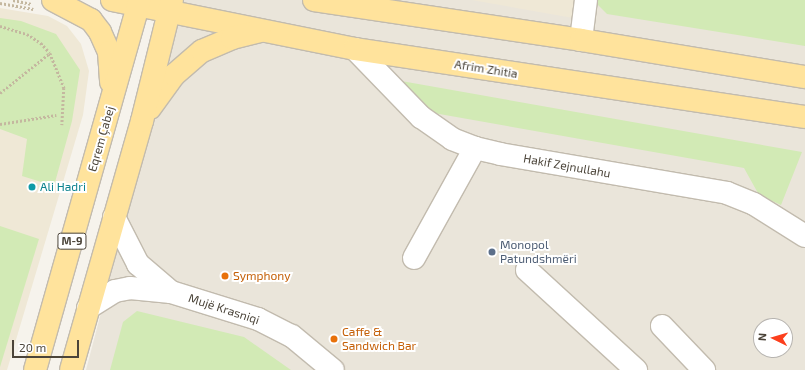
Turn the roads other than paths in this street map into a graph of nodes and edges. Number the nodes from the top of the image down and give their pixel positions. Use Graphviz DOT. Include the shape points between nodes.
graph roads {
  1 [pos="112,0"];
  2 [pos="314,0"];
  3 [pos="586,0"];
  4 [pos="139,2"];
  5 [pos="44,5"];
  6 [pos="170,5"];
  7 [pos="272,31"];
  8 [pos="581,40"];
  9 [pos="355,49"];
  10 [pos="805,77"];
  11 [pos="109,111"];
  12 [pos="805,117"];
  13 [pos="142,121"];
  14 [pos="475,148"];
  15 [pos="114,217"];
  16 [pos="805,236"];
  17 [pos="414,258"];
  18 [pos="527,270"];
  19 [pos="171,292"];
  20 [pos="88,308"];
  21 [pos="662,326"];
  22 [pos="35,370"];
  23 [pos="71,370"];
  24 [pos="333,370"];
  25 [pos="636,370"];
  26 [pos="704,370"];
  1 -- 4 [label="main road, Afrim Zhitia"];
  2 -- 8 [label="main road"];
  3 -- 8 [label="street"];
  4 -- 6 [label="main road, Afrim Zhitia"];
  4 -- 11 [label="main road, Eqrem Çabej / M-9"];
  5 -- 11 [label="main road" via="91,20 106,43 111,82"];
  6 -- 7 [label="main road, Afrim Zhitia"];
  6 -- 13 [label="main road, M-9"];
  7 -- 9 [label="main road, Afrim Zhitia"];
  7 -- 13 [label="main road" via="232,38 202,51 174,75"];
  8 -- 10 [label="main road"];
  9 -- 12 [label="main road, Afrim Zhitia"];
  9 -- 14 [label="street, Hakif Zejnullahu" via="421,117 452,139"];
  11 -- 22 [label="main road, Eqrem Çabej / M-9"];
  13 -- 15 [label="main road, M-9"];
  14 -- 16 [label="street, Hakif Zejnullahu" via="727,193 754,204"];
  14 -- 17 [label="street"];
  15 -- 19 [label="street" via="138,264"];
  15 -- 20 [label="main road, M-9"];
  18 -- 25 [label="street"];
  19 -- 20 [label="street" via="130,288 115,291"];
  19 -- 24 [label="street, Mujë Krasniqi" via="258,319 292,336"];
  20 -- 23 [label="main road, M-9"];
  21 -- 26 [label="street"];
}
